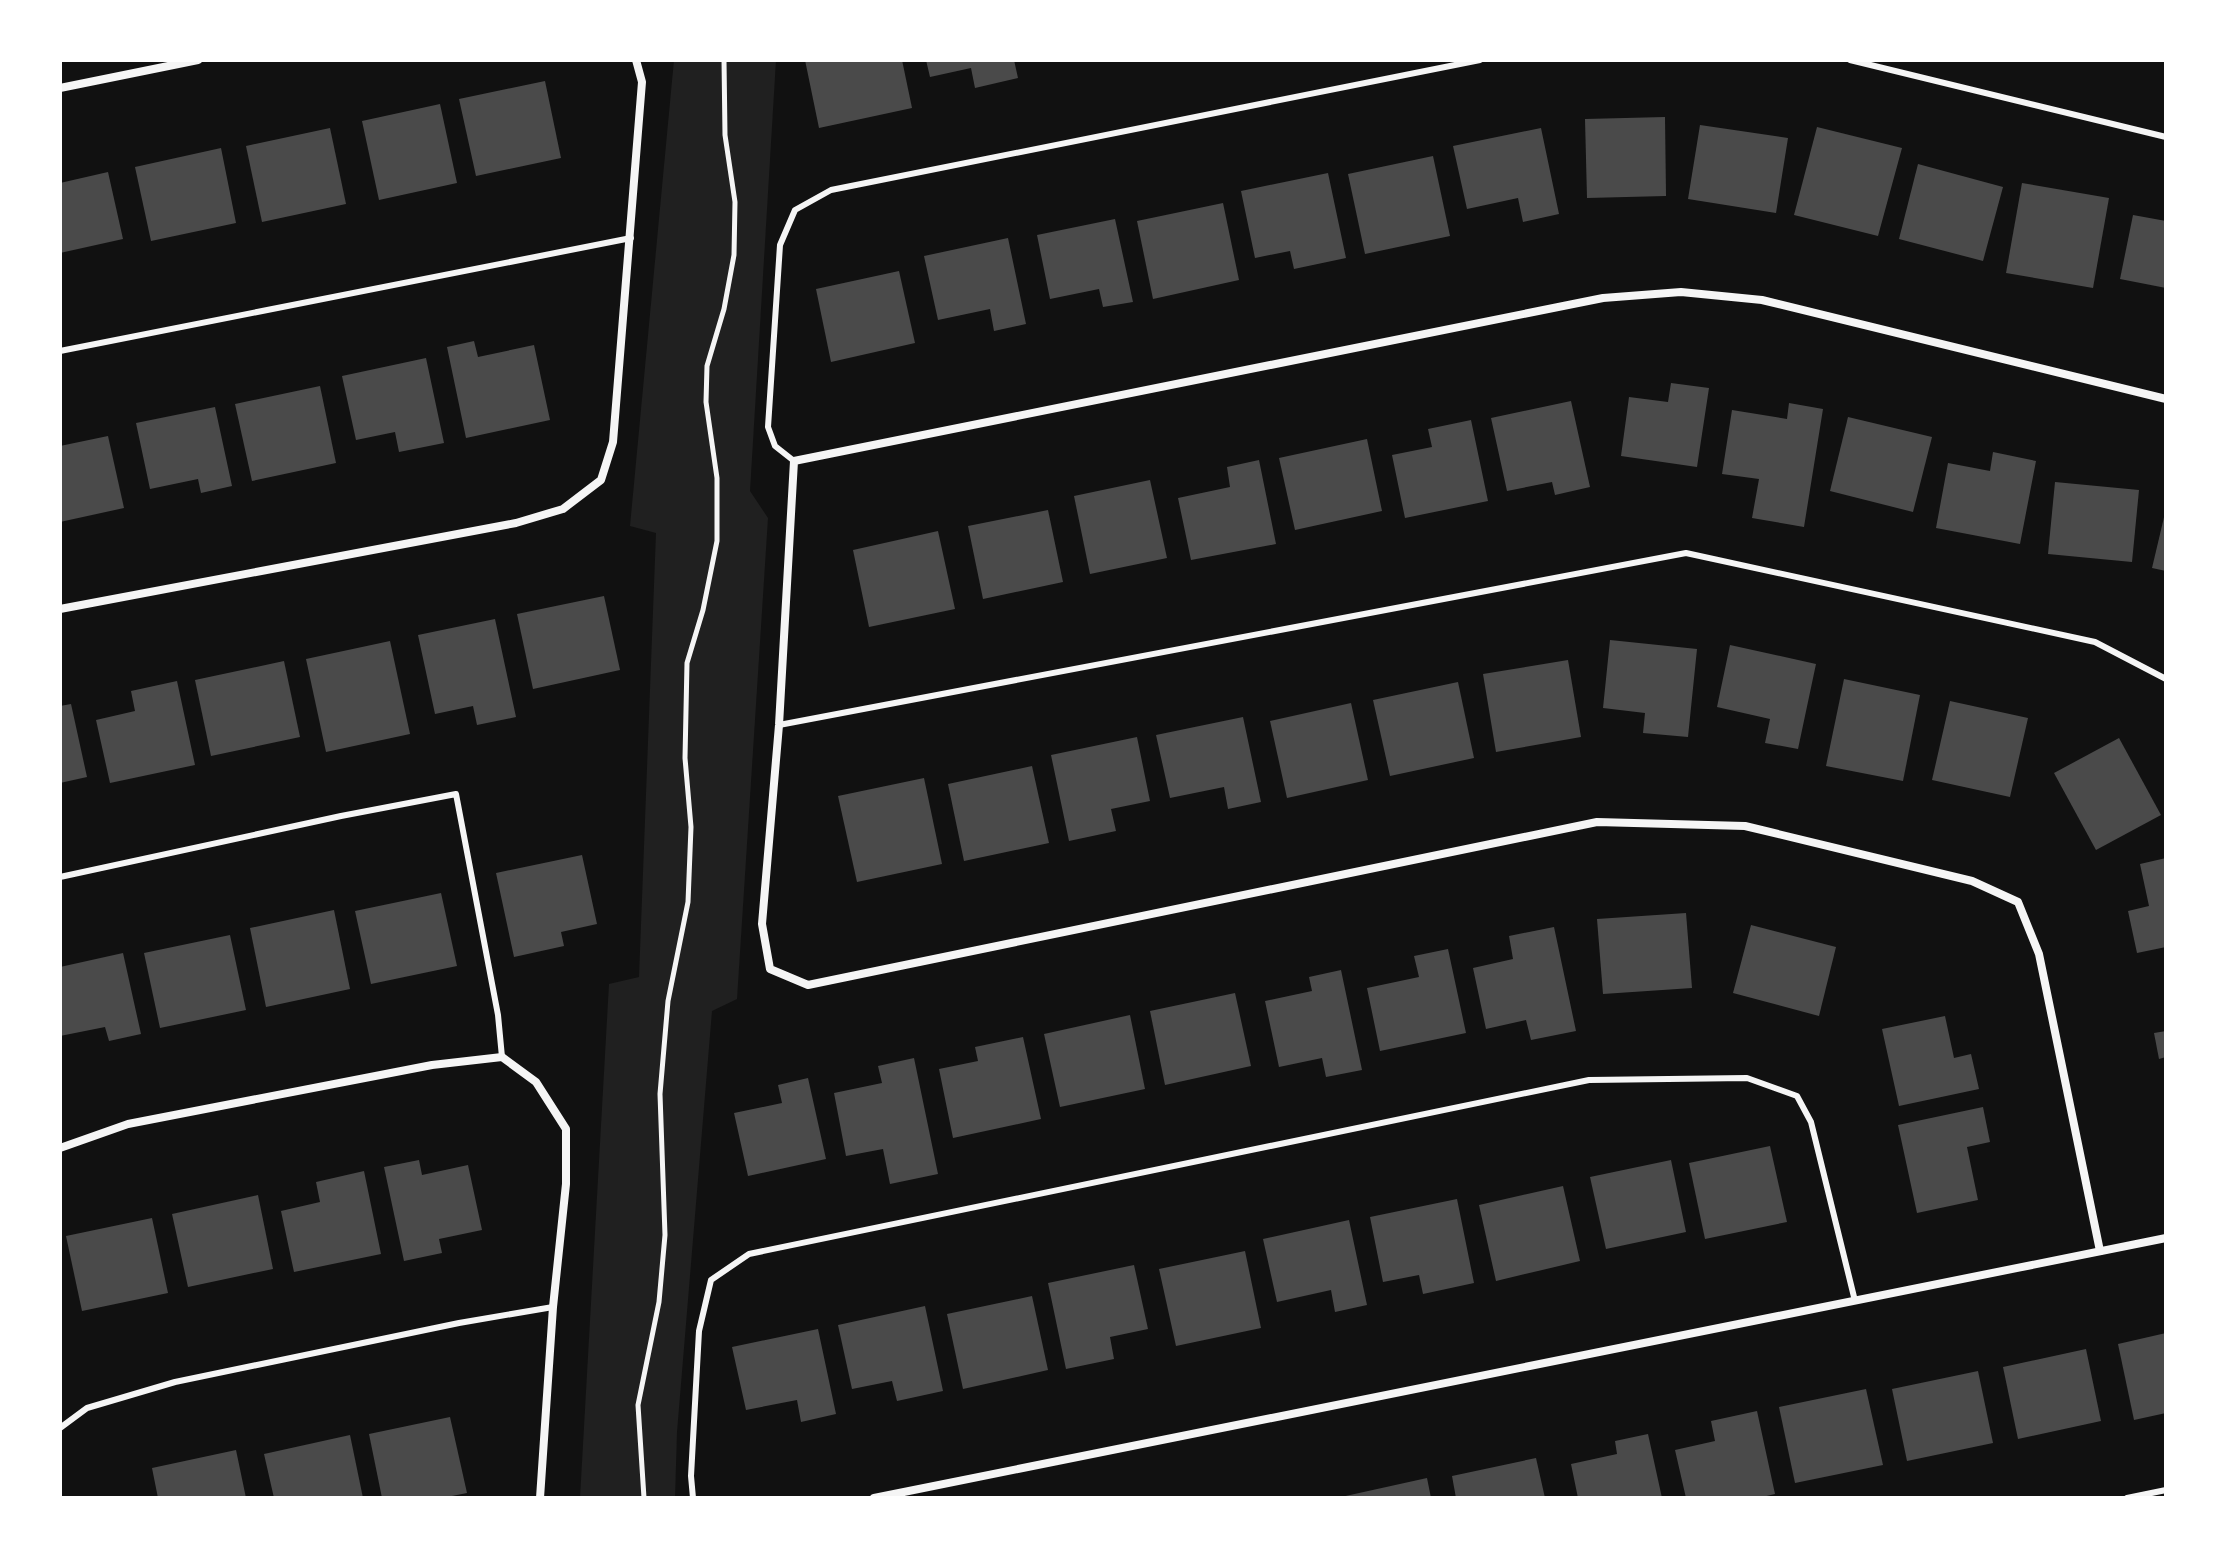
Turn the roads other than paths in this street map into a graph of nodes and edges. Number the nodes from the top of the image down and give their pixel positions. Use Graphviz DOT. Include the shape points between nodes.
graph roads {
  1 [pos="198,60"];
  2 [pos="636,60"];
  3 [pos="1480,60"];
  4 [pos="1850,60"];
  5 [pos="60,88"];
  6 [pos="2166,137"];
  7 [pos="631,238"];
  8 [pos="60,351"];
  9 [pos="2166,399"];
  10 [pos="794,461"];
  11 [pos="60,609"];
  12 [pos="2166,679"];
  13 [pos="779,725"];
  14 [pos="60,877"];
  15 [pos="502,1057"];
  16 [pos="60,1148"];
  17 [pos="2166,1238"];
  18 [pos="2100,1251"];
  19 [pos="1855,1301"];
  20 [pos="553,1307"];
  21 [pos="60,1428"];
  22 [pos="2166,1490"];
  23 [pos="540,1498"];
  24 [pos="693,1498"];
  25 [pos="874,1498"];
  26 [pos="2127,1498"];
  1 -- 5 [label="street"];
  2 -- 7 [label="street" via="642,82"];
  3 -- 10 [label="lane" via="831,190 795,210 780,245 768,427 775,446"];
  4 -- 6 [label="lane"];
  7 -- 8 [label="lane"];
  7 -- 11 [label="street" via="613,442 601,480 563,509 516,523"];
  9 -- 10 [label="street" via="1762,300 1681,292 1603,298"];
  10 -- 13 [label="street"];
  12 -- 13 [label="lane" via="2095,642 1686,553"];
  13 -- 18 [label="street" via="762,924 770,969 808,985 1597,822 1745,826 1972,881 2018,902 2039,954"];
  14 -- 15 [label="lane" via="456,794"];
  15 -- 16 [label="street" via="432,1065 128,1124"];
  15 -- 20 [label="street" via="536,1082 566,1129 566,1184"];
  17 -- 18 [label="street"];
  18 -- 19 [label="street"];
  19 -- 24 [label="lane" via="1811,1122 1797,1096 1747,1078 1589,1080 749,1254 711,1280 699,1331"];
  19 -- 25 [label="street"];
  20 -- 21 [label="lane" via="175,1382 87,1408"];
  20 -- 23 [label="street"];
  22 -- 26 [label="lane"];
}
